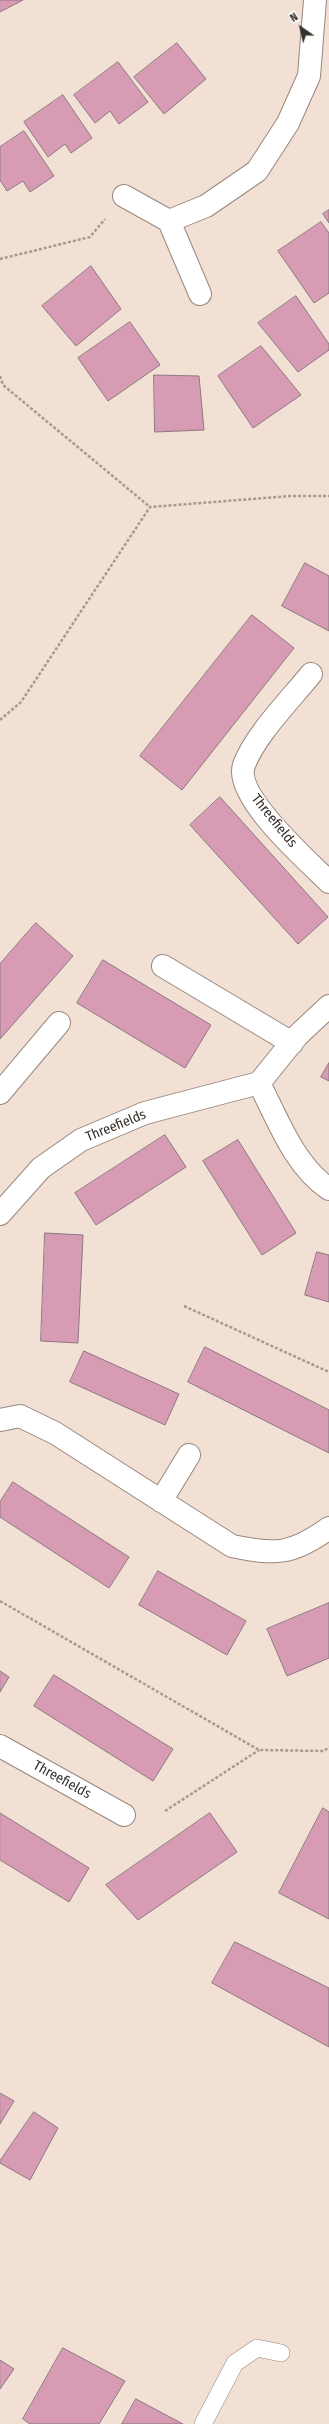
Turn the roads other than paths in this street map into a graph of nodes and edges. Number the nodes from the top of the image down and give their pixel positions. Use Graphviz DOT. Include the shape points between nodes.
graph roads {
  1 [pos="315,0"];
  2 [pos="124,196"];
  3 [pos="169,220"];
  4 [pos="200,294"];
  5 [pos="311,674"];
  6 [pos="329,882"];
  7 [pos="163,966"];
  8 [pos="329,1006"];
  9 [pos="59,1023"];
  10 [pos="292,1043"];
  11 [pos="259,1084"];
  12 [pos="0,1093"];
  13 [pos="329,1189"];
  14 [pos="0,1214"];
  15 [pos="0,1420"];
  16 [pos="189,1455"];
  17 [pos="161,1501"];
  18 [pos="329,1528"];
  19 [pos="0,1746"];
  20 [pos="124,1815"];
  21 [pos="281,2353"];
  22 [pos="203,2424"];
  1 -- 3 [label="street" via="309,76 288,123 257,171 206,206"];
  2 -- 3 [label="street"];
  3 -- 4 [label="street"];
  5 -- 6 [label="street, Threefields" via="254,745 244,766 244,781 261,810"];
  7 -- 10 [label="street"];
  8 -- 10 [label="street"];
  9 -- 12 [label="street"];
  10 -- 11 [label="street"];
  11 -- 13 [label="street" via="301,1162 316,1180"];
  11 -- 14 [label="street, Threefields" via="145,1113 81,1140 41,1168"];
  15 -- 17 [label="street" via="20,1416 55,1433"];
  16 -- 17 [label="street"];
  17 -- 18 [label="street" via="232,1546 264,1553 289,1550"];
  19 -- 20 [label="street, Threefields"];
  21 -- 22 [label="lane" via="257,2348 235,2363"];
}
